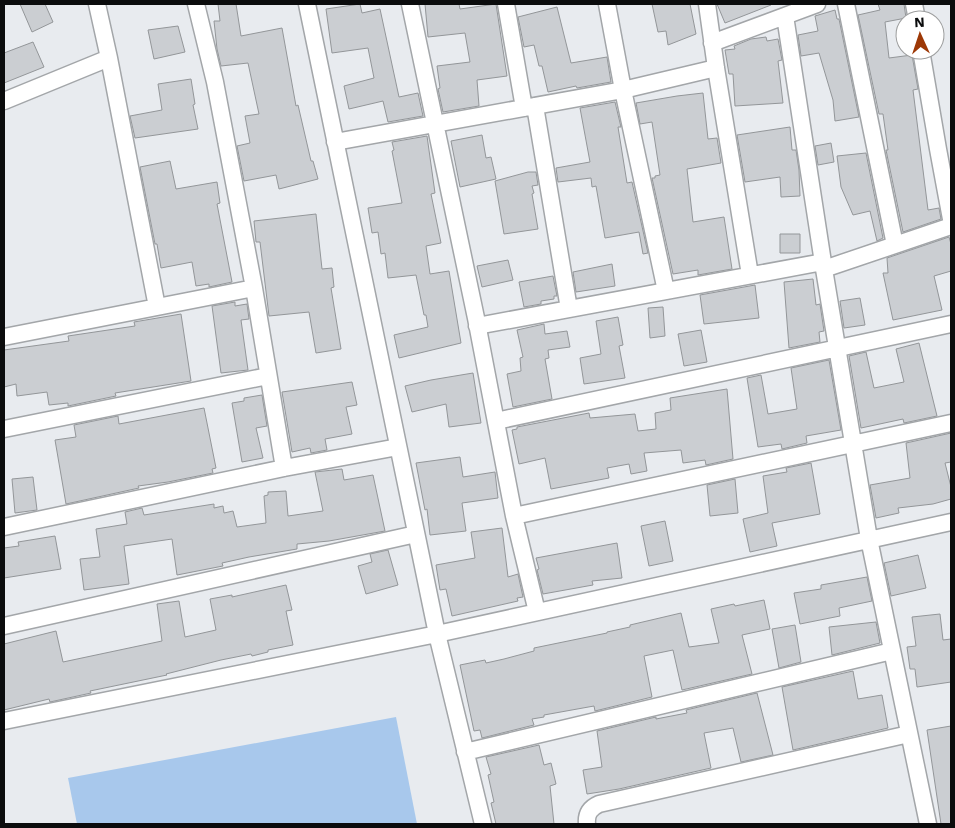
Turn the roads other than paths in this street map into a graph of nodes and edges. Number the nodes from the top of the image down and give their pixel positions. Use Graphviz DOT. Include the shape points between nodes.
graph roads {
  1 [pos="98,4"];
  2 [pos="196,4"];
  3 [pos="307,4"];
  4 [pos="410,4"];
  5 [pos="506,4"];
  6 [pos="607,4"];
  7 [pos="707,4"];
  8 [pos="817,4"];
  9 [pos="846,4"];
  10 [pos="785,16"];
  11 [pos="712,43"];
  12 [pos="109,58"];
  13 [pos="924,60"];
  14 [pos="716,68"];
  15 [pos="623,90"];
  16 [pos="4,101"];
  17 [pos="530,107"];
  18 [pos="434,124"];
  19 [pos="335,142"];
  20 [pos="951,219"];
  21 [pos="951,226"];
  22 [pos="895,245"];
  23 [pos="824,265"];
  24 [pos="750,275"];
  25 [pos="254,288"];
  26 [pos="666,291"];
  27 [pos="157,307"];
  28 [pos="569,309"];
  29 [pos="951,324"];
  30 [pos="477,326"];
  31 [pos="4,337"];
  32 [pos="838,350"];
  33 [pos="268,376"];
  34 [pos="496,421"];
  35 [pos="951,423"];
  36 [pos="4,429"];
  37 [pos="854,444"];
  38 [pos="398,447"];
  39 [pos="284,468"];
  40 [pos="514,516"];
  41 [pos="951,522"];
  42 [pos="4,527"];
  43 [pos="416,534"];
  44 [pos="869,539"];
  45 [pos="537,612"];
  46 [pos="4,626"];
  47 [pos="437,634"];
  48 [pos="892,651"];
  49 [pos="4,722"];
  50 [pos="910,734"];
  51 [pos="465,752"];
  52 [pos="483,824"];
  53 [pos="588,824"];
  54 [pos="928,824"];
  1 -- 12 [label="street"];
  2 -- 25 [label="street" via="215,82"];
  3 -- 19 [label="street"];
  4 -- 18 [label="street"];
  5 -- 17 [label="street"];
  6 -- 15 [label="street"];
  7 -- 11 [label="street"];
  8 -- 10 [label="street"];
  9 -- 22 [label="street"];
  10 -- 11 [label="street"];
  10 -- 23 [label="street"];
  11 -- 14 [label="street"];
  12 -- 16 [label="street"];
  12 -- 27 [label="street"];
  13 -- 20 [label="street"];
  14 -- 15 [label="street"];
  14 -- 24 [label="street"];
  15 -- 17 [label="street"];
  15 -- 26 [label="street"];
  17 -- 18 [label="street"];
  17 -- 28 [label="street"];
  18 -- 19 [label="street"];
  18 -- 30 [label="street"];
  19 -- 38 [label="street"];
  21 -- 22 [label="street"];
  22 -- 23 [label="street"];
  23 -- 24 [label="street"];
  23 -- 32 [label="street"];
  24 -- 26 [label="street"];
  25 -- 27 [label="street"];
  25 -- 33 [label="street"];
  26 -- 28 [label="street"];
  27 -- 31 [label="street"];
  28 -- 30 [label="street"];
  29 -- 32 [label="street"];
  30 -- 34 [label="street"];
  32 -- 34 [label="street"];
  32 -- 37 [label="street"];
  33 -- 36 [label="street"];
  33 -- 39 [label="street"];
  34 -- 40 [label="street"];
  35 -- 37 [label="street"];
  37 -- 40 [label="street"];
  37 -- 44 [label="street"];
  38 -- 39 [label="street"];
  38 -- 43 [label="street"];
  39 -- 42 [label="street"];
  40 -- 45 [label="street"];
  41 -- 44 [label="street"];
  43 -- 46 [label="street"];
  43 -- 47 [label="street"];
  44 -- 45 [label="street"];
  44 -- 48 [label="street"];
  45 -- 47 [label="street"];
  47 -- 49 [label="street"];
  47 -- 51 [label="street"];
  48 -- 50 [label="street"];
  48 -- 51 [label="street"];
  50 -- 53 [label="street" via="599,804 588,813"];
  50 -- 54 [label="street"];
  51 -- 52 [label="street"];
}
